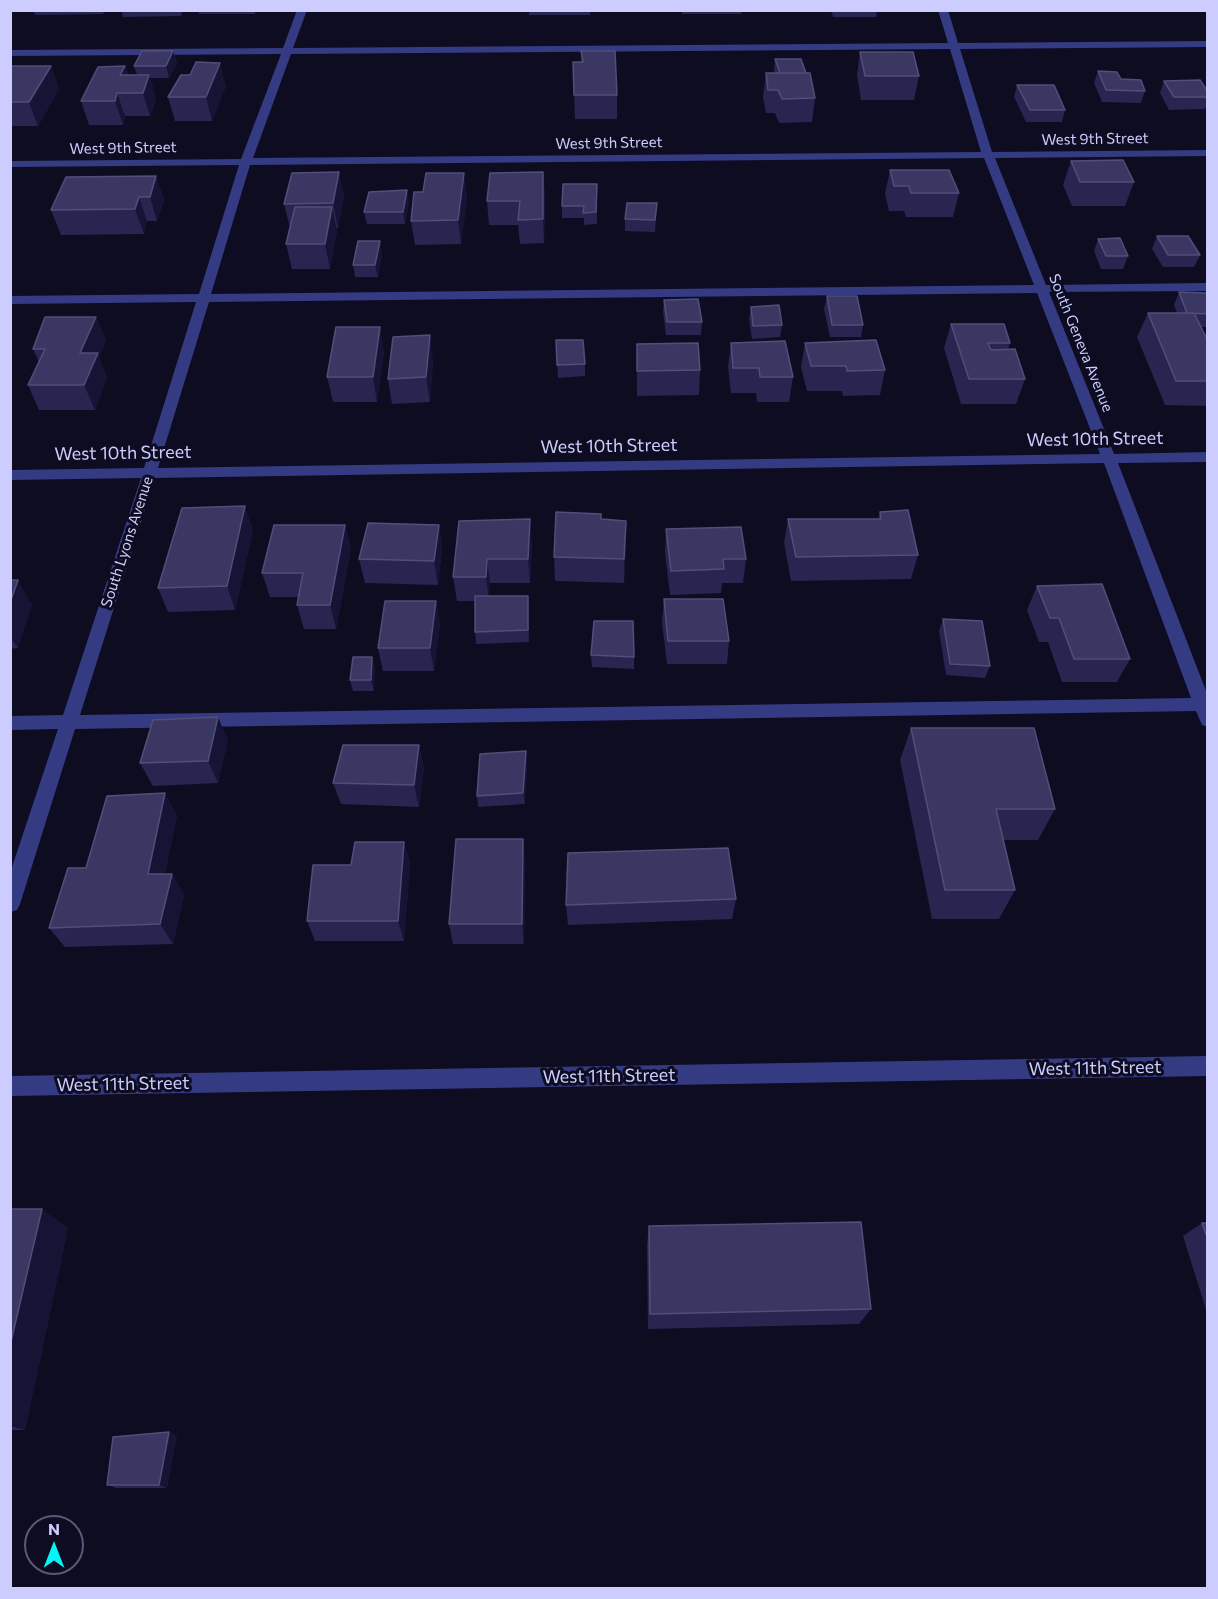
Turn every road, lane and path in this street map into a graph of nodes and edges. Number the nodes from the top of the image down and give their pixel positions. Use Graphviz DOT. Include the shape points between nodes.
graph roads {
  1 [pos="302,10"];
  2 [pos="943,10"];
  3 [pos="1208,44"];
  4 [pos="954,47"];
  5 [pos="288,50"];
  6 [pos="10,52"];
  7 [pos="1208,153"];
  8 [pos="988,155"];
  9 [pos="246,161"];
  10 [pos="10,164"];
  11 [pos="1208,287"];
  12 [pos="1042,290"];
  13 [pos="204,297"];
  14 [pos="10,300"];
  15 [pos="1108,458"];
  16 [pos="1208,458"];
  17 [pos="150,472"];
  18 [pos="10,475"];
  19 [pos="1206,709"];
  20 [pos="10,723"];
  21 [pos="69,723"];
  22 [pos="10,904"];
  23 [pos="1208,1066"];
  24 [pos="10,1086"];
  1 -- 5 [label="street, South Lyons Avenue"];
  2 -- 4 [label="street, South Geneva Avenue"];
  3 -- 4 [label="street"];
  4 -- 5 [label="street"];
  4 -- 8 [label="street, South Geneva Avenue"];
  5 -- 6 [label="street"];
  5 -- 9 [label="street, South Lyons Avenue"];
  7 -- 8 [label="street, West 9th Street"];
  8 -- 9 [label="street, West 9th Street"];
  8 -- 12 [label="street, South Geneva Avenue"];
  9 -- 10 [label="street, West 9th Street"];
  9 -- 13 [label="street, South Lyons Avenue"];
  11 -- 12 [label="street"];
  12 -- 13 [label="street"];
  12 -- 15 [label="street, South Geneva Avenue"];
  13 -- 14 [label="street"];
  13 -- 17 [label="street, South Lyons Avenue"];
  15 -- 16 [label="street, West 10th Street"];
  15 -- 17 [label="street, West 10th Street"];
  15 -- 19 [label="street, South Geneva Avenue"];
  17 -- 18 [label="street, West 10th Street"];
  17 -- 21 [label="street, South Lyons Avenue"];
  19 -- 21 [label="street"];
  20 -- 21 [label="street"];
  21 -- 22 [label="street, South Lyons Avenue"];
  23 -- 24 [label="street, West 11th Street"];
}
